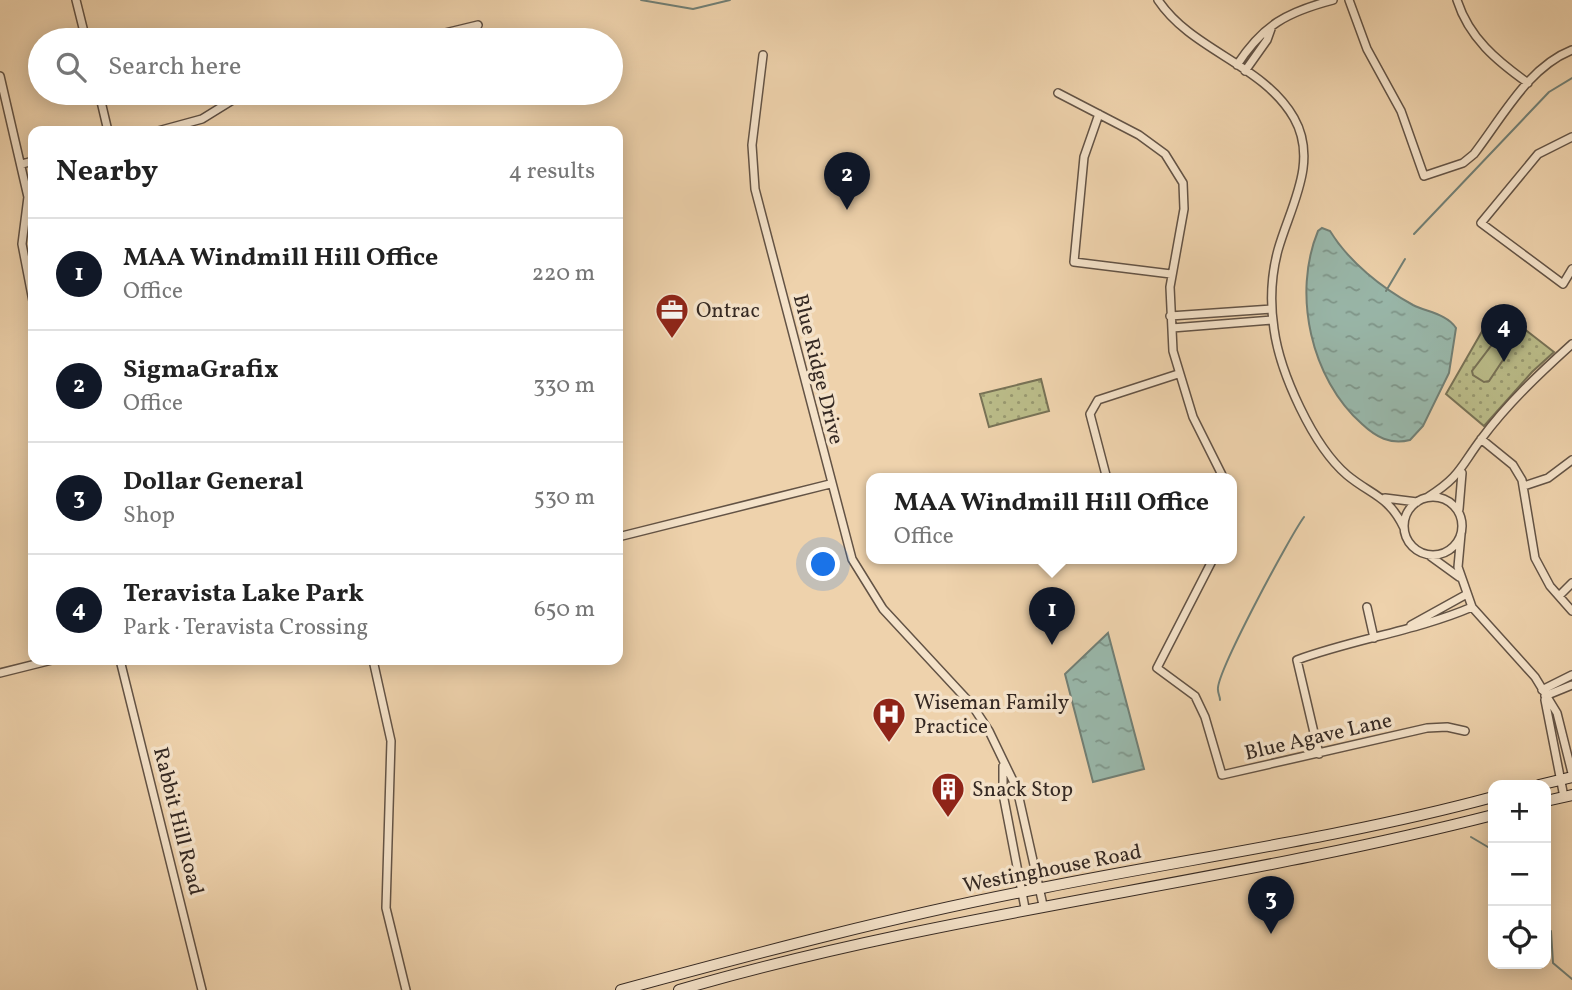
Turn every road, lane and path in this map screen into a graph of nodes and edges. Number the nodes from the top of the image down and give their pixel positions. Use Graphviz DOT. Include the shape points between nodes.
graph roads {
  1 [pos="76,0"];
  2 [pos="1158,0"];
  3 [pos="1333,0"];
  4 [pos="1349,0"];
  5 [pos="1457,0"];
  6 [pos="478,25"];
  7 [pos="1272,26"];
  8 [pos="83,28"];
  9 [pos="466,28"];
  10 [pos="1572,50"];
  11 [pos="762,55"];
  12 [pos="1237,65"];
  13 [pos="1245,71"];
  14 [pos="0,76"];
  15 [pos="1528,83"];
  16 [pos="1058,93"];
  17 [pos="102,105"];
  18 [pos="225,105"];
  19 [pos="1099,114"];
  20 [pos="107,126"];
  21 [pos="176,126"];
  22 [pos="1572,136"];
  23 [pos="28,162"];
  24 [pos="22,164"];
  25 [pos="28,209"];
  26 [pos="28,209"];
  27 [pos="1572,269"];
  28 [pos="1171,274"];
  29 [pos="28,275"];
  30 [pos="1272,309"];
  31 [pos="1170,316"];
  32 [pos="1273,320"];
  33 [pos="1172,328"];
  34 [pos="1572,344"];
  35 [pos="1178,373"];
  36 [pos="1481,439"];
  37 [pos="1572,460"];
  38 [pos="1465,464"];
  39 [pos="1105,473"];
  40 [pos="1221,473"];
  41 [pos="830,484"];
  42 [pos="1524,486"];
  43 [pos="1381,496"];
  44 [pos="1429,497"];
  45 [pos="1417,502"];
  46 [pos="1460,514"];
  47 [pos="1404,528"];
  48 [pos="1461,534"];
  49 [pos="623,536"];
  50 [pos="1426,554"];
  51 [pos="1210,564"];
  52 [pos="1461,578"];
  53 [pos="1572,583"];
  54 [pos="1467,594"];
  55 [pos="1559,596"];
  56 [pos="1367,607"];
  57 [pos="1472,607"];
  58 [pos="1572,611"];
  59 [pos="1408,628"];
  60 [pos="1374,638"];
  61 [pos="32,665"];
  62 [pos="121,665"];
  63 [pos="374,665"];
  64 [pos="0,673"];
  65 [pos="1572,675"];
  66 [pos="1572,685"];
  67 [pos="1543,693"];
  68 [pos="1465,731"];
  69 [pos="1318,754"];
  70 [pos="1003,765"];
  71 [pos="1572,775"];
  72 [pos="1560,780"];
  73 [pos="1551,782"];
  74 [pos="1568,796"];
  75 [pos="1488,798"];
  76 [pos="1488,816"];
  77 [pos="1039,888"];
  78 [pos="1022,892"];
  79 [pos="1043,905"];
  80 [pos="1025,908"];
  81 [pos="202,990"];
  82 [pos="407,990"];
  83 [pos="621,990"];
  84 [pos="679,990"];
  1 -- 8 [label="street"];
  2 -- 12 [label="street" via="1183,29"];
  3 -- 7 [label="street" via="1288,14"];
  4 -- 15 [label="street" via="1367,49 1401,111 1424,176 1463,163 1474,154"];
  5 -- 15 [label="street" via="1481,44"];
  6 -- 9 [label="street"];
  7 -- 12 [label="street" via="1261,33"];
  7 -- 13 [label="street" via="1268,40"];
  10 -- 15 [label="street" via="1551,61"];
  11 -- 41 [label="street, Blue Ridge Drive" via="752,145 755,189"];
  12 -- 13 [label="street"];
  13 -- 30 [label="street" via="1294,118 1303,148 1302,179 1273,272"];
  14 -- 24 [label="street"];
  16 -- 19 [label="street"];
  17 -- 20 [label="street"];
  18 -- 21 [label="street" via="202,119"];
  19 -- 28 [label="street" via="1165,154 1183,183 1184,209"];
  19 -- 28 [label="street" via="1084,157 1074,262"];
  22 -- 27 [label="street" via="1538,154 1481,223 1563,284"];
  23 -- 24 [label="street"];
  24 -- 26 [label="street"];
  25 -- 29 [label="street" via="22,244"];
  28 -- 31 [label="street"];
  30 -- 31 [label="street"];
  30 -- 32 [label="street"];
  31 -- 33 [label="street"];
  32 -- 33 [label="street"];
  32 -- 43 [label="street" via="1286,378 1324,447 1347,475"];
  33 -- 35 [label="street"];
  34 -- 36 [label="street"];
  35 -- 39 [label="street" via="1098,400 1092,407"];
  35 -- 40 [label="street" via="1193,417"];
  36 -- 38 [label="street"];
  36 -- 42 [label="street" via="1513,465"];
  37 -- 42 [label="street" via="1548,478"];
  38 -- 44 [label="street" via="1449,485"];
  38 -- 46 [label="street" via="1459,480"];
  41 -- 49 [label="street"];
  41 -- 70 [label="street, Blue Ridge Drive" via="852,559 870,593 972,705"];
  42 -- 55 [label="street" via="1535,558"];
  43 -- 45 [label="street"];
  43 -- 47 [label="street"];
  44 -- 45 [label="street"];
  44 -- 46 [label="street" via="1443,498"];
  45 -- 47 [label="street" via="1407,513"];
  46 -- 48 [label="street"];
  47 -- 50 [label="street" via="1411,544"];
  48 -- 50 [label="street" via="1444,553"];
  48 -- 52 [label="street"];
  50 -- 52 [label="street"];
  51 -- 69 [label="street, Blue Agave Lane" via="1157,668 1195,696 1222,775"];
  52 -- 54 [label="street"];
  53 -- 55 [label="street"];
  54 -- 57 [label="street"];
  54 -- 59 [label="street"];
  55 -- 58 [label="street"];
  56 -- 60 [label="street"];
  57 -- 59 [label="street"];
  57 -- 67 [label="street" via="1535,677"];
  59 -- 60 [label="street"];
  60 -- 69 [label="street" via="1297,660"];
  61 -- 64 [label="street"];
  62 -- 81 [label="street, Rabbit Hill Road"];
  63 -- 82 [label="street" via="391,741 386,908"];
  65 -- 67 [label="street"];
  66 -- 67 [label="street"];
  67 -- 71 [label="street" via="1557,713"];
  67 -- 72 [label="street"];
  68 -- 69 [label="street, Blue Agave Lane" via="1427,728"];
  70 -- 77 [label="street, Blue Ridge Drive" via="1017,789"];
  70 -- 78 [label="street, Blue Ridge Drive" via="1003,794"];
  71 -- 72 [label="main road"];
  72 -- 73 [label="main road"];
  72 -- 74 [label="street"];
  75 -- 77 [label="main road, Westinghouse Road" via="1298,840"];
  76 -- 79 [label="main road, Westinghouse Road" via="1298,858"];
  77 -- 78 [label="main road, Westinghouse Road"];
  77 -- 79 [label="street, Blue Ridge Drive"];
  78 -- 80 [label="street, Blue Ridge Drive"];
  78 -- 83 [label="main road, Westinghouse Road" via="746,954"];
  79 -- 80 [label="main road, Westinghouse Road"];
  80 -- 84 [label="main road, Westinghouse Road"];
}
